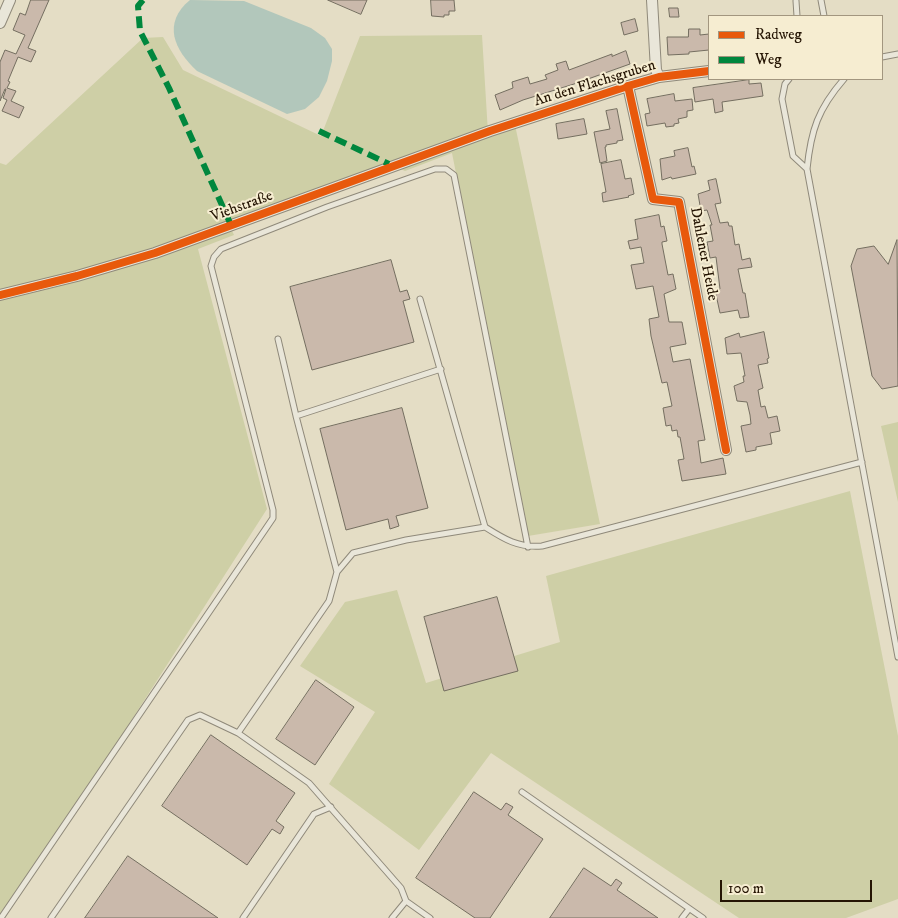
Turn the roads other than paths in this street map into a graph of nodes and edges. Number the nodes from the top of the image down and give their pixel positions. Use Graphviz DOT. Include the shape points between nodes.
graph roads {
  1 [pos="10,0"];
  2 [pos="652,0"];
  3 [pos="821,0"];
  4 [pos="796,1"];
  5 [pos="797,15"];
  6 [pos="824,15"];
  7 [pos="0,23"];
  8 [pos="898,54"];
  9 [pos="883,56"];
  10 [pos="708,71"];
  11 [pos="659,77"];
  12 [pos="787,80"];
  13 [pos="843,80"];
  14 [pos="628,86"];
  15 [pos="490,131"];
  16 [pos="807,170"];
  17 [pos="0,295"];
  18 [pos="420,299"];
  19 [pos="278,339"];
  20 [pos="441,369"];
  21 [pos="296,416"];
  22 [pos="726,450"];
  23 [pos="862,462"];
  24 [pos="485,527"];
  25 [pos="528,547"];
  26 [pos="336,572"];
  27 [pos="898,657"];
  28 [pos="238,733"];
  29 [pos="522,792"];
  30 [pos="331,807"];
  31 [pos="406,901"];
  32 [pos="689,908"];
  33 [pos="1,918"];
  34 [pos="51,918"];
  35 [pos="243,918"];
  36 [pos="392,918"];
  37 [pos="430,918"];
  38 [pos="682,918"];
  39 [pos="703,918"];
  1 -- 7 [label="street"];
  2 -- 11 [label="street"];
  3 -- 6 [label="lane"];
  4 -- 5 [label="lane"];
  8 -- 9 [label="lane"];
  10 -- 11 [label="street, An den Flachsgruben"];
  11 -- 14 [label="street, An den Flachsgruben"];
  12 -- 16 [label="lane" via="782,99 793,156"];
  13 -- 16 [label="lane" via="817,117"];
  14 -- 15 [label="street, An den Flachsgruben"];
  14 -- 22 [label="street, Dahlener Heide" via="653,199 679,202"];
  15 -- 17 [label="street, Viehstraße" via="155,253"];
  16 -- 23 [label="lane"];
  18 -- 20 [label="lane"];
  19 -- 21 [label="lane"];
  20 -- 21 [label="lane"];
  20 -- 24 [label="lane"];
  21 -- 26 [label="lane"];
  23 -- 25 [label="lane"];
  23 -- 27 [label="lane"];
  24 -- 25 [label="lane" via="510,542"];
  24 -- 26 [label="lane" via="406,540 354,553"];
  25 -- 33 [label="lane" via="454,175 446,169 436,169 326,207 221,249 211,266 273,518"];
  26 -- 28 [label="lane" via="329,601"];
  28 -- 30 [label="lane" via="309,783"];
  28 -- 34 [label="lane" via="200,715 188,720"];
  29 -- 32 [label="lane"];
  30 -- 31 [label="lane" via="401,888"];
  30 -- 35 [label="lane" via="314,814"];
  31 -- 36 [label="lane"];
  31 -- 37 [label="lane"];
  32 -- 38 [label="lane"];
  32 -- 39 [label="lane"];
}
